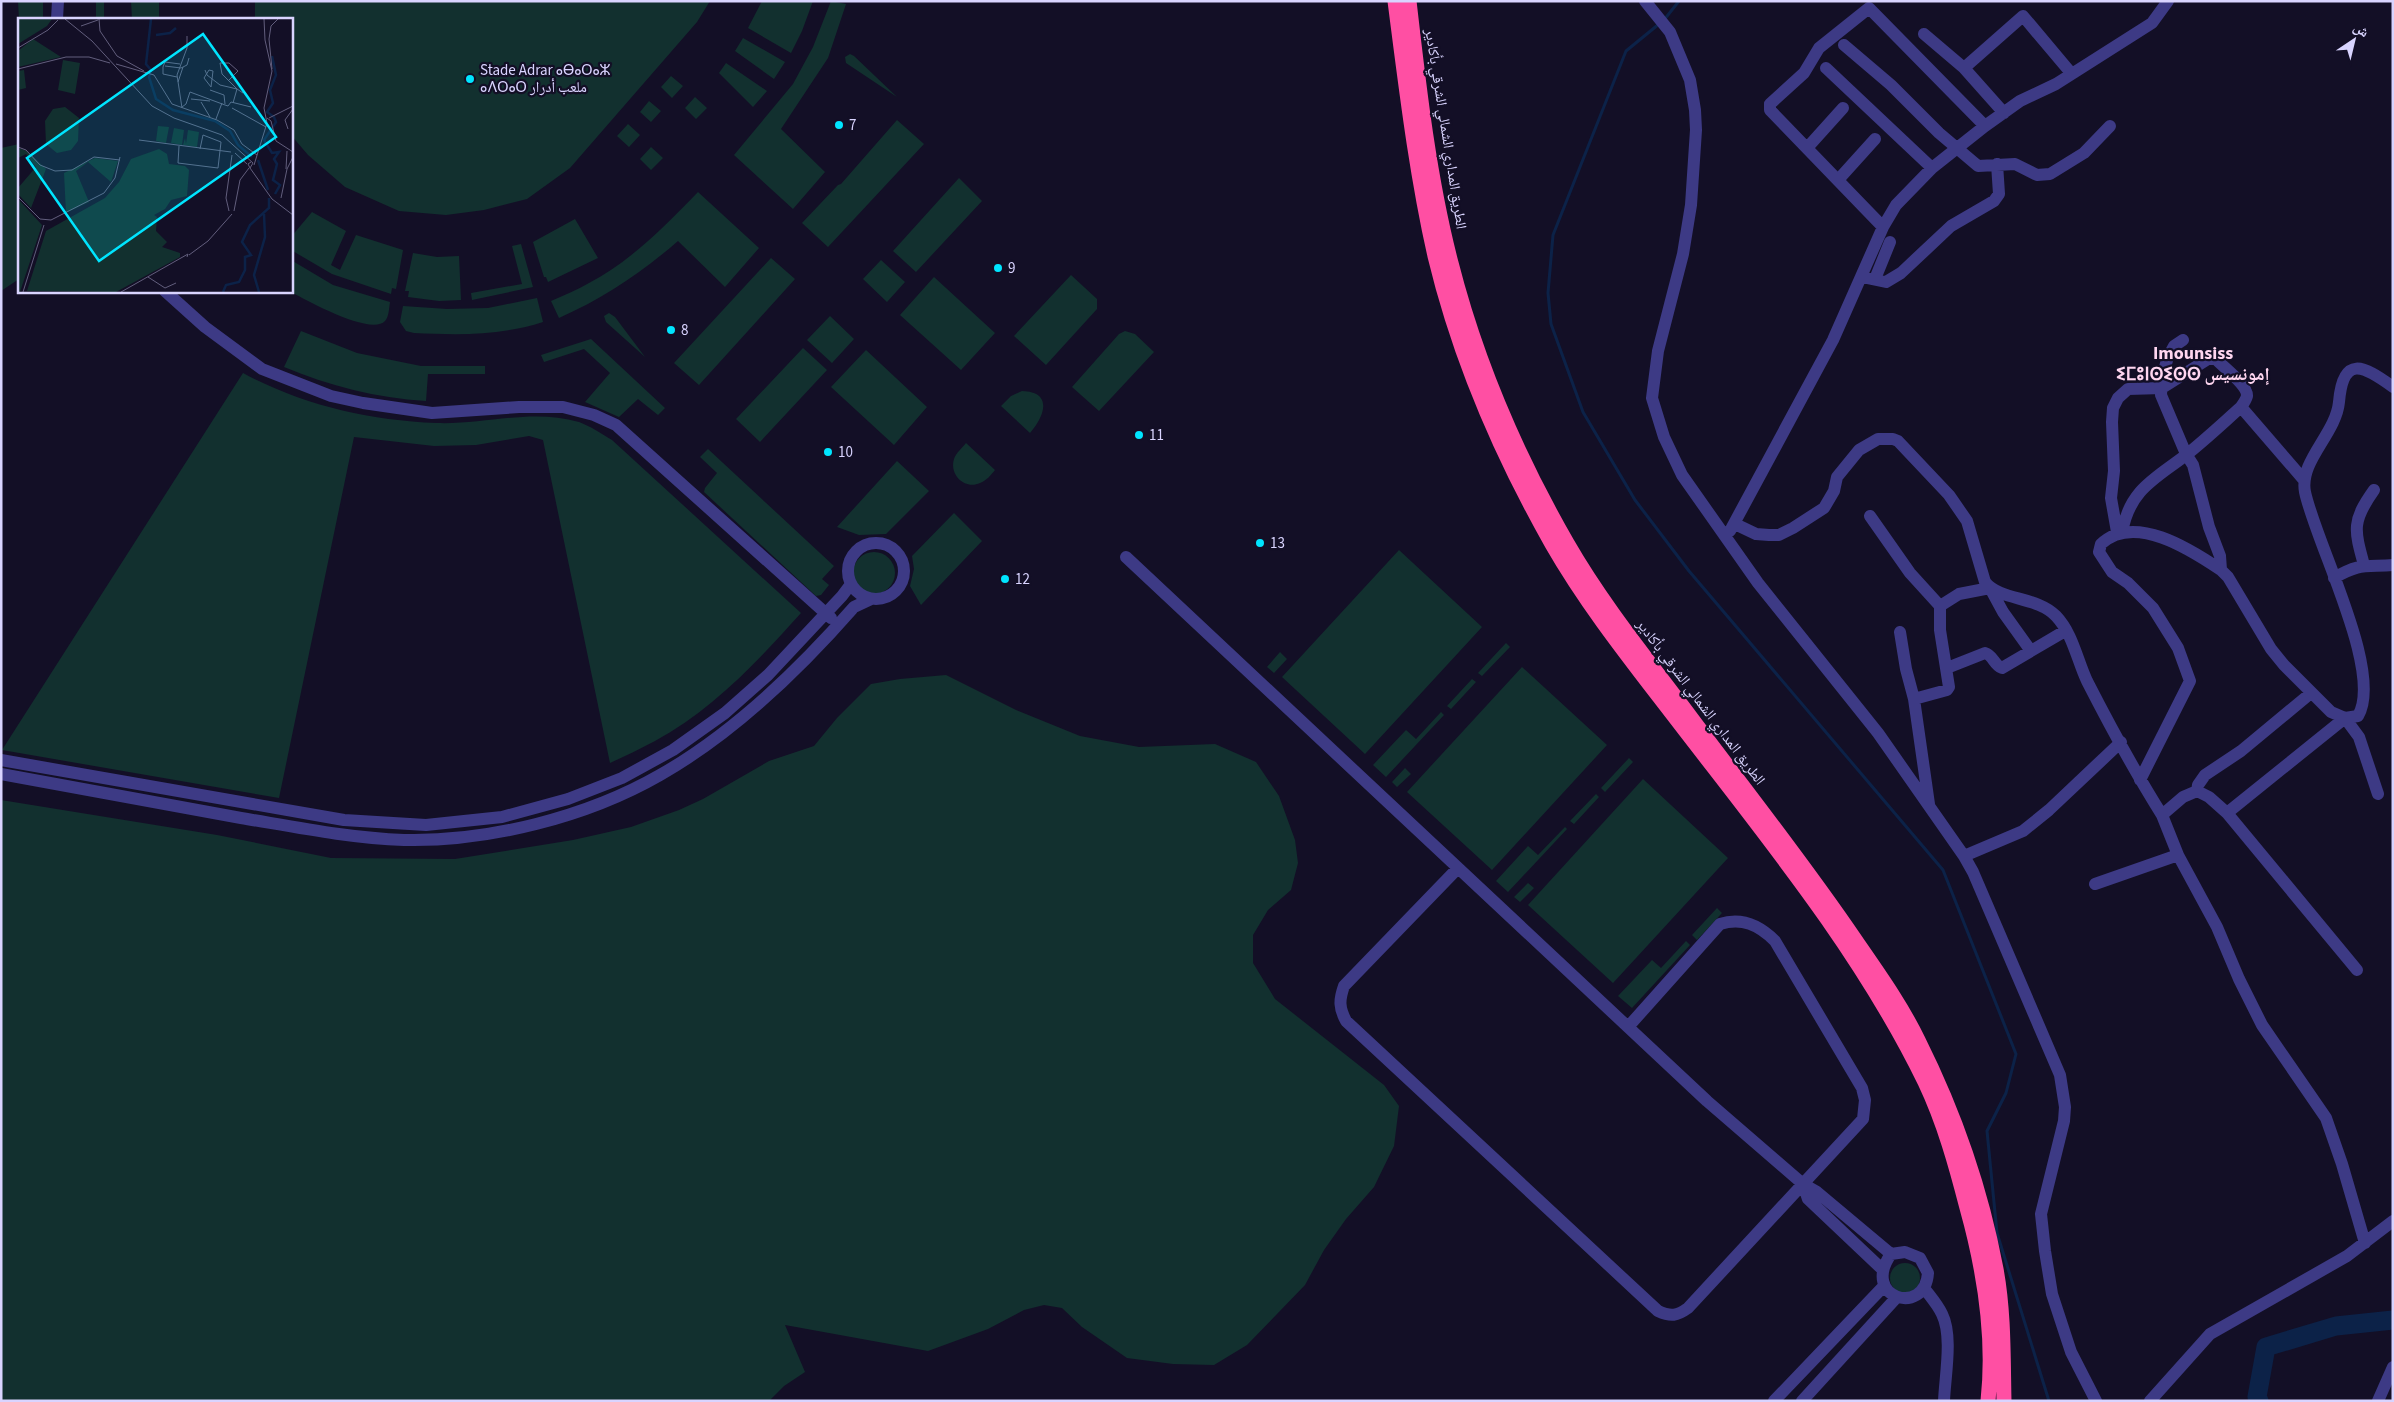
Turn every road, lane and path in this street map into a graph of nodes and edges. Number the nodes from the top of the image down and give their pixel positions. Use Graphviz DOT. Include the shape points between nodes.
graph roads {
  1 [pos="58,1"];
  2 [pos="1396,1"];
  3 [pos="1409,1"];
  4 [pos="1644,1"];
  5 [pos="2168,1"];
  6 [pos="57,18"];
  7 [pos="1924,34"];
  8 [pos="1844,45"];
  9 [pos="1826,68"];
  10 [pos="1964,68"];
  11 [pos="2071,73"];
  12 [pos="1843,108"];
  13 [pos="2004,113"];
  14 [pos="1985,126"];
  15 [pos="2110,126"];
  16 [pos="1875,139"];
  17 [pos="1807,148"];
  18 [pos="1956,148"];
  19 [pos="1996,164"];
  20 [pos="1932,168"];
  21 [pos="1838,180"];
  22 [pos="1883,227"];
  23 [pos="1890,242"];
  24 [pos="1868,278"];
  25 [pos="166,292"];
  26 [pos="2183,340"];
  27 [pos="2393,387"];
  28 [pos="2162,388"];
  29 [pos="2241,407"];
  30 [pos="2186,454"];
  31 [pos="2304,480"];
  32 [pos="2374,490"];
  33 [pos="1870,516"];
  34 [pos="1735,524"];
  35 [pos="2120,532"];
  36 [pos="1727,538"];
  37 [pos="1126,557"];
  38 [pos="2364,565"];
  39 [pos="2393,565"];
  40 [pos="2221,570"];
  41 [pos="2334,578"];
  42 [pos="851,584"];
  43 [pos="1990,588"];
  44 [pos="871,599"];
  45 [pos="1940,606"];
  46 [pos="826,613"];
  47 [pos="838,626"];
  48 [pos="2065,631"];
  49 [pos="1900,632"];
  50 [pos="2031,651"];
  51 [pos="1947,668"];
  52 [pos="2311,693"];
  53 [pos="1914,699"];
  54 [pos="2345,718"];
  55 [pos="2121,742"];
  56 [pos="1,760"];
  57 [pos="1,774"];
  58 [pos="2140,780"];
  59 [pos="2197,791"];
  60 [pos="2378,794"];
  61 [pos="1929,807"];
  62 [pos="2227,813"];
  63 [pos="2162,815"];
  64 [pos="2178,855"];
  65 [pos="1964,856"];
  66 [pos="1458,868"];
  67 [pos="2094,884"];
  68 [pos="2357,970"];
  69 [pos="1628,1027"];
  70 [pos="1802,1184"];
  71 [pos="2393,1221"];
  72 [pos="2365,1244"];
  73 [pos="1892,1254"];
  74 [pos="1882,1269"];
  75 [pos="1884,1286"];
  76 [pos="1924,1288"];
  77 [pos="1897,1297"];
  78 [pos="2393,1367"];
  79 [pos="1774,1401"];
  80 [pos="1802,1401"];
  81 [pos="1944,1401"];
  82 [pos="1988,1401"];
  83 [pos="2004,1401"];
  84 [pos="2096,1401"];
  85 [pos="2150,1401"];
  86 [pos="2378,1401"];
  1 -- 6 [label="street"];
  2 -- 82 [label="highway, الطريق المداري الشمالي الشرقي بأكادير" via="1420,181 1436,259 1456,326 1492,422 1534,511 1576,585 1740,801 1869,980 1926,1085 1954,1159 1975,1238 1987,1318 1991,1378"];
  3 -- 83 [label="highway, الطريق المداري الشمالي الشرقي بأكادير" via="1433,179 1451,264 1507,425 1547,508 1591,582 1826,897 1887,986 1916,1037 1952,1115 1987,1227 2002,1317"];
  4 -- 36 [label="street" via="1670,32 1690,80 1696,130 1691,205 1658,351 1652,398 1664,437 1682,475"];
  5 -- 11 [label="street" via="2152,22"];
  7 -- 10 [label="street"];
  8 -- 18 [label="street"];
  9 -- 20 [label="street"];
  10 -- 11 [label="street" via="2023,16"];
  10 -- 13 [label="street"];
  11 -- 13 [label="street"];
  12 -- 17 [label="street"];
  13 -- 14 [label="street"];
  14 -- 17 [label="street" via="1867,8 1819,48 1804,73 1770,104 1771,111"];
  14 -- 18 [label="street"];
  15 -- 19 [label="street" via="2084,153 2050,174 2037,175 2015,164"];
  16 -- 21 [label="street"];
  17 -- 21 [label="street"];
  18 -- 19 [label="street" via="1978,166"];
  18 -- 20 [label="street"];
  19 -- 24 [label="street" via="1999,194 1994,202 1951,226 1901,274 1886,282"];
  20 -- 22 [label="street" via="1896,205"];
  21 -- 22 [label="street"];
  22 -- 24 [label="street"];
  23 -- 24 [label="street"];
  24 -- 34 [label="street"];
  25 -- 46 [label="street" via="205,327 262,369 331,396 432,413 563,407 609,422 645,450"];
  26 -- 28 [label="street" via="2174,346 2168,357"];
  27 -- 31 [label="street" via="2364,369 2355,368 2348,372 2342,380 2338,415 2310,463"];
  28 -- 29 [label="street" via="2211,358 2216,359 2246,390 2247,398"];
  28 -- 30 [label="street" via="2163,400"];
  28 -- 35 [label="street" via="2128,389 2122,392 2113,408 2111,498"];
  29 -- 30 [label="street"];
  29 -- 31 [label="street"];
  30 -- 35 [label="street" via="2142,487"];
  30 -- 40 [label="street" via="2197,477 2220,556"];
  31 -- 41 [label="street" via="2314,523"];
  32 -- 38 [label="street" via="2360,510 2356,526"];
  33 -- 45 [label="street" via="1910,572"];
  34 -- 36 [label="street"];
  34 -- 43 [label="street" via="1756,534 1769,535 1779,535 1793,528 1824,508 1837,477 1859,450 1878,439 1892,439 1898,441 1949,494 1967,521 1985,582"];
  35 -- 40 [label="street" via="2148,534 2169,540"];
  35 -- 58 [label="street" via="2101,544 2099,552 2112,572 2128,582 2152,608 2178,648 2190,681"];
  36 -- 61 [label="street" via="1758,583 1878,734"];
  37 -- 66 [label="street"];
  38 -- 39 [label="street"];
  38 -- 41 [label="street"];
  40 -- 52 [label="street" via="2228,576 2276,656"];
  41 -- 54 [label="street" via="2351,621 2364,670 2360,713"];
  42 -- 44 [label="street" via="856,591"];
  42 -- 44 [label="street" via="849,562 859,548 879,542 896,550 905,572 900,587 887,597"];
  42 -- 46 [label="street"];
  43 -- 45 [label="street" via="1959,594"];
  43 -- 48 [label="street" via="2047,608"];
  43 -- 50 [label="street"];
  44 -- 47 [label="street" via="854,607"];
  45 -- 51 [label="street" via="1940,630"];
  46 -- 47 [label="street"];
  46 -- 56 [label="street" via="768,675 725,713 673,750 622,778 568,799 502,817 426,825 344,820"];
  47 -- 57 [label="street" via="752,710 660,776 591,807 478,836 404,840 358,836 285,826"];
  48 -- 50 [label="street"];
  48 -- 55 [label="street" via="2074,645 2086,679"];
  49 -- 53 [label="street"];
  50 -- 51 [label="street" via="2002,668 1985,653"];
  51 -- 53 [label="street" via="1947,690"];
  52 -- 54 [label="street" via="2331,712"];
  52 -- 59 [label="street" via="2241,751 2205,775"];
  53 -- 61 [label="street"];
  54 -- 60 [label="street" via="2359,737"];
  54 -- 62 [label="street"];
  55 -- 58 [label="street"];
  55 -- 65 [label="street" via="2023,831"];
  58 -- 63 [label="street"];
  59 -- 62 [label="street"];
  59 -- 63 [label="street"];
  61 -- 65 [label="street"];
  62 -- 68 [label="street"];
  63 -- 64 [label="street"];
  64 -- 67 [label="street"];
  64 -- 72 [label="street" via="2217,928 2262,1025 2326,1118"];
  65 -- 84 [label="street" via="2060,1075 2064,1121 2042,1214 2045,1250 2052,1294 2071,1352"];
  66 -- 69 [label="street"];
  66 -- 70 [label="street" via="1344,986 1341,1012 1346,1021 1658,1311 1668,1316 1688,1308"];
  69 -- 70 [label="street"];
  69 -- 70 [label="street" via="1720,924 1732,920 1760,927 1775,941 1862,1088 1863,1119"];
  70 -- 73 [label="street" via="1817,1192"];
  70 -- 74 [label="street" via="1808,1199"];
  71 -- 72 [label="street"];
  72 -- 85 [label="street" via="2210,1334"];
  73 -- 74 [label="street"];
  73 -- 76 [label="street" via="1905,1252 1920,1258 1928,1272"];
  74 -- 75 [label="street"];
  75 -- 77 [label="street"];
  75 -- 79 [label="street"];
  76 -- 77 [label="street" via="1912,1297"];
  76 -- 81 [label="street" via="1945,1322"];
  77 -- 80 [label="street"];
  78 -- 86 [label="street"];
}
